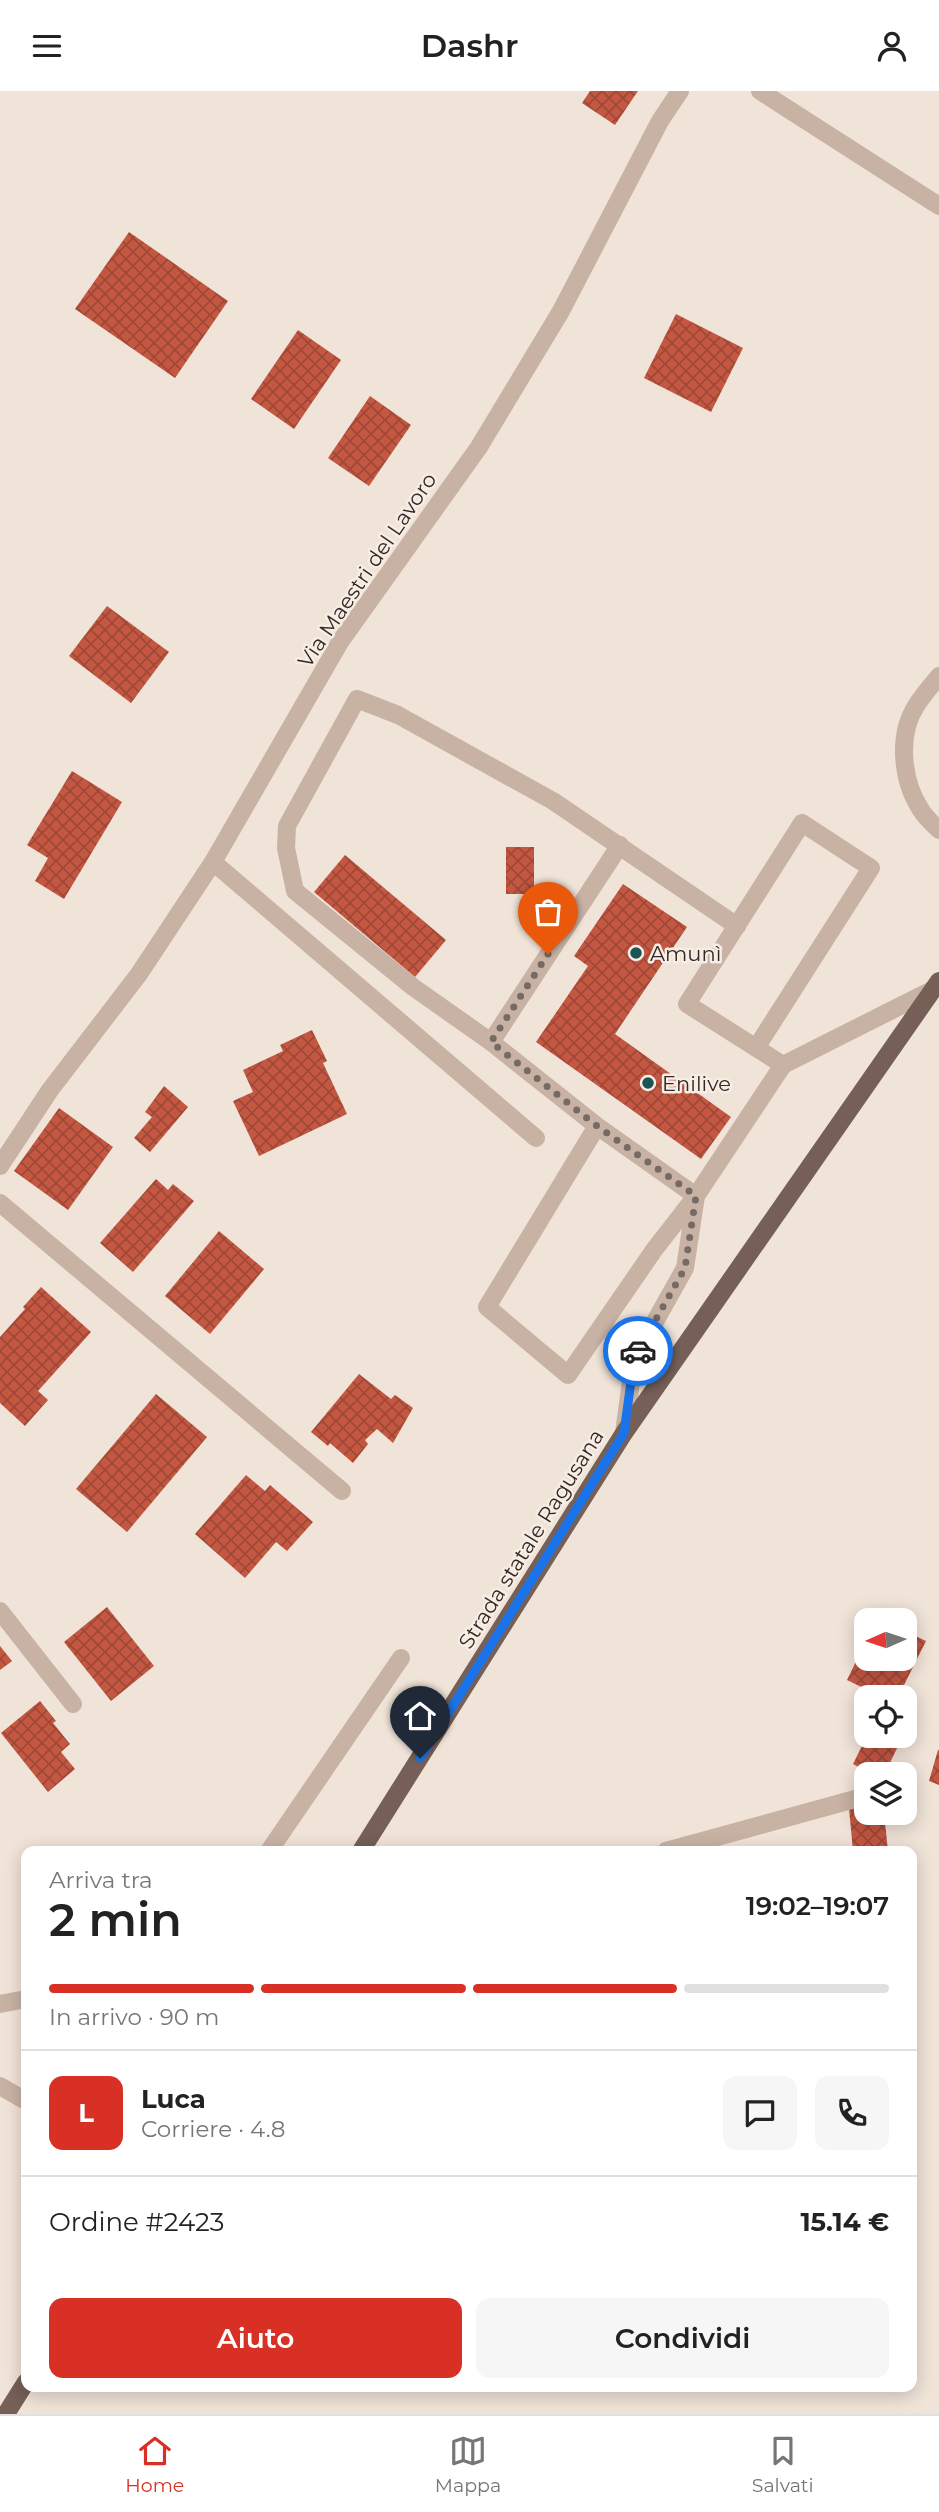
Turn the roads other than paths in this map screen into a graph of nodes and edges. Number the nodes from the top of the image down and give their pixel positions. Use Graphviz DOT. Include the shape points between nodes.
graph roads {
  1 [pos="680,91"];
  2 [pos="760,91"];
  3 [pos="939,206"];
  4 [pos="939,676"];
  5 [pos="939,830"];
  6 [pos="620,845"];
  7 [pos="214,862"];
  8 [pos="737,926"];
  9 [pos="935,985"];
  10 [pos="491,1042"];
  11 [pos="756,1048"];
  12 [pos="783,1065"];
  13 [pos="597,1126"];
  14 [pos="536,1138"];
  15 [pos="0,1166"];
  16 [pos="696,1196"];
  17 [pos="0,1203"];
  18 [pos="624,1433"];
  19 [pos="342,1491"];
  20 [pos="0,1611"];
  21 [pos="401,1658"];
  22 [pos="73,1704"];
  23 [pos="854,1799"];
  24 [pos="272,1846"];
  25 [pos="365,1846"];
  26 [pos="684,1846"];
  27 [pos="21,2000"];
  28 [pos="0,2004"];
  29 [pos="0,2086"];
  30 [pos="21,2098"];
  31 [pos="21,2390"];
  32 [pos="6,2414"];
  1 -- 7 [label="street, Via Maestri del Lavoro" via="561,311 493,424 340,642"];
  2 -- 3 [label="street"];
  4 -- 5 [label="street" via="915,708 905,730 904,752 913,794"];
  6 -- 8 [label="street"];
  6 -- 10 [label="street"];
  6 -- 10 [label="street" via="553,801 422,728 357,699 287,826 286,848 295,891 413,987"];
  7 -- 14 [label="street"];
  7 -- 15 [label="street, Via Maestri del Lavoro"];
  8 -- 11 [label="street" via="687,1004"];
  8 -- 11 [label="street" via="802,823 871,868"];
  9 -- 12 [label="street"];
  9 -- 18 [label="main road, Strada statale Ragusana"];
  10 -- 13 [label="street"];
  11 -- 12 [label="street"];
  12 -- 16 [label="street"];
  13 -- 16 [label="street"];
  13 -- 16 [label="street" via="487,1307 568,1375"];
  16 -- 18 [label="street" via="685,1268 634,1359"];
  17 -- 19 [label="street"];
  18 -- 25 [label="main road, Strada statale Ragusana"];
  20 -- 22 [label="street"];
  21 -- 24 [label="street"];
  23 -- 26 [label="street"];
  27 -- 28 [label="street"];
  29 -- 30 [label="street"];
  31 -- 32 [label="main road"];
}
